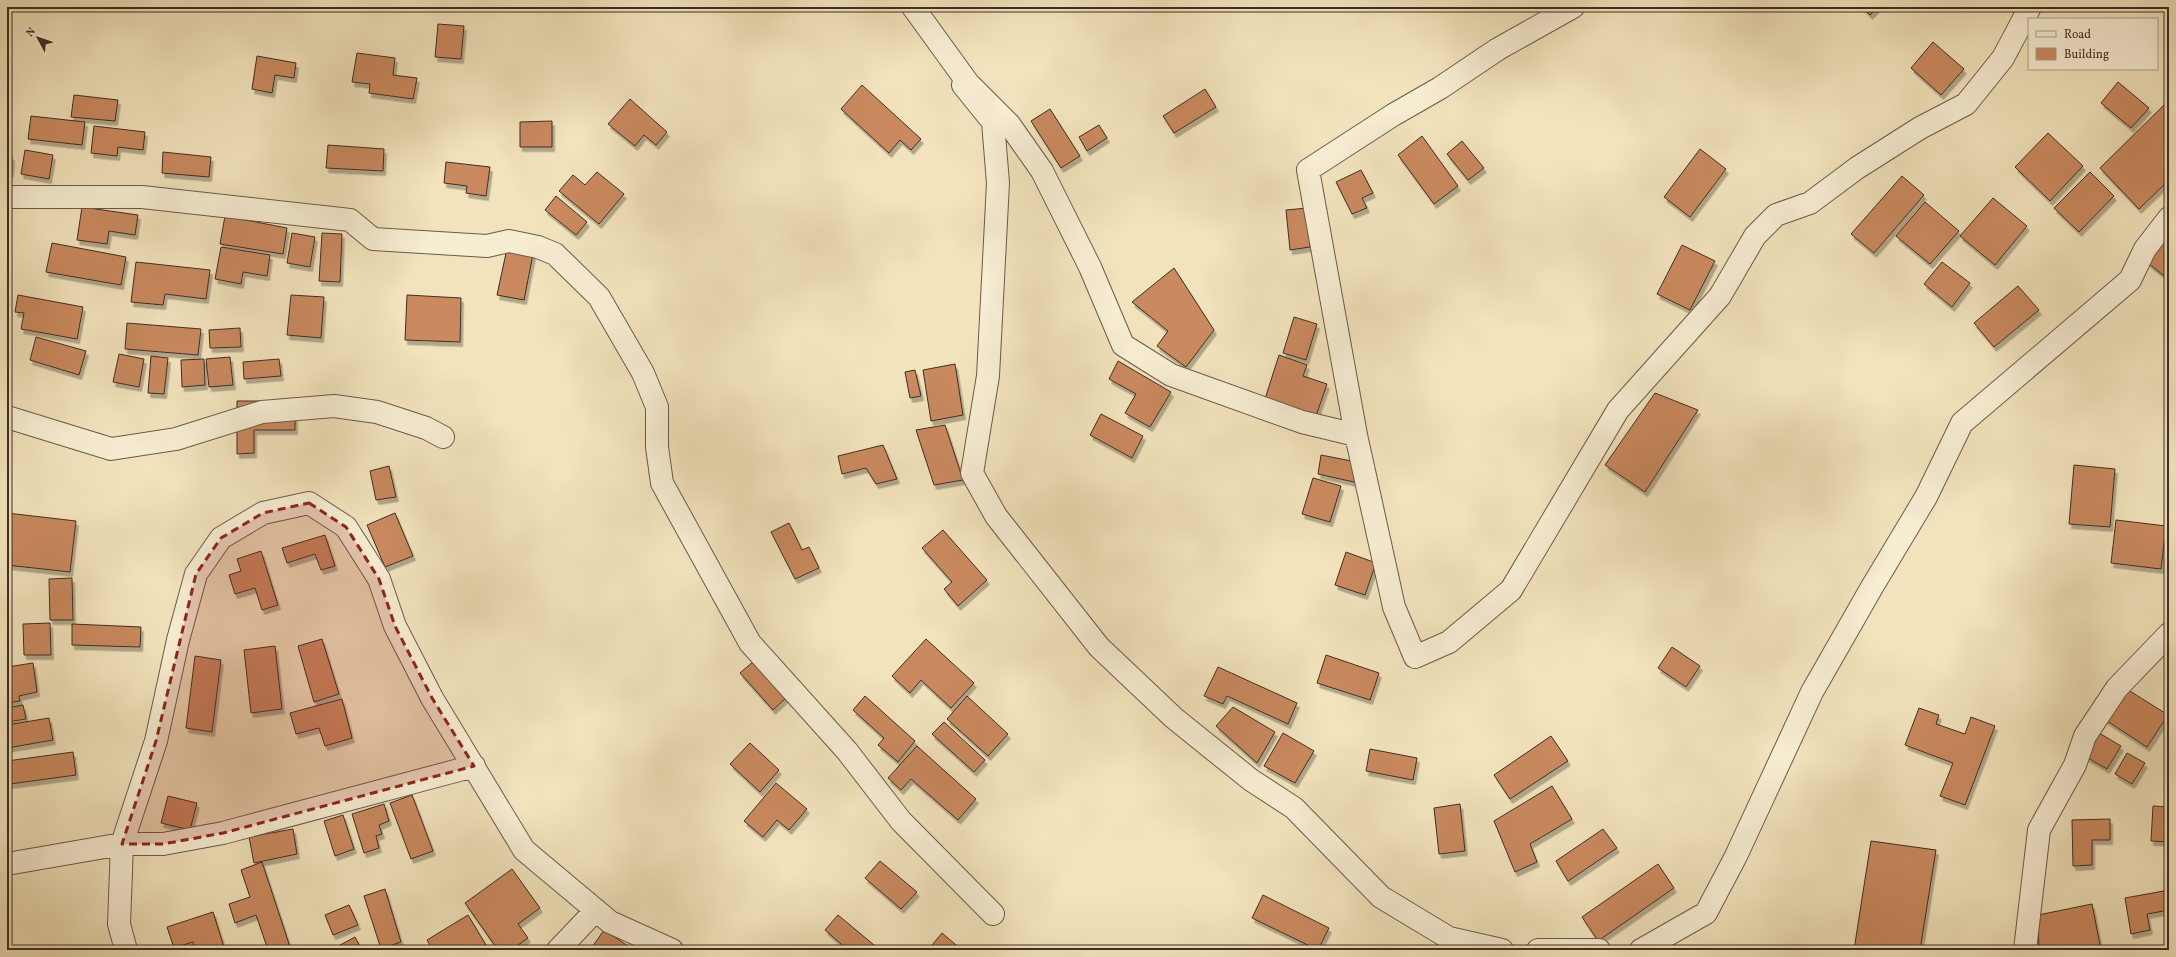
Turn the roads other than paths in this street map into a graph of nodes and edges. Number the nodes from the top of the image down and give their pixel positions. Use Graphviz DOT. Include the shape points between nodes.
graph roads {
  1 [pos="913,7"];
  2 [pos="1573,7"];
  3 [pos="2030,7"];
  4 [pos="968,83"];
  5 [pos="7,196"];
  6 [pos="2169,218"];
  7 [pos="7,417"];
  8 [pos="1356,435"];
  9 [pos="443,437"];
  10 [pos="2169,634"];
  11 [pos="474,766"];
  12 [pos="122,844"];
  13 [pos="7,864"];
  14 [pos="596,910"];
  15 [pos="993,914"];
  16 [pos="126,950"];
  17 [pos="558,950"];
  18 [pos="672,950"];
  19 [pos="1502,950"];
  20 [pos="1538,950"];
  21 [pos="1599,950"];
  22 [pos="1641,950"];
  23 [pos="2025,950"];
  1 -- 4 [label="street"];
  2 -- 8 [label="street" via="1498,49 1308,170"];
  3 -- 8 [label="street" via="2003,58 1966,104 1920,128 1857,168 1810,203 1776,215 1755,236 1720,296 1618,410 1511,590 1449,642 1415,657 1394,607"];
  4 -- 8 [label="street" via="1009,124 1042,170 1090,267 1123,345 1170,375 1302,422"];
  4 -- 19 [label="street" via="963,85 993,122 998,183 988,376 972,473 996,516 1099,647 1174,718 1251,780 1294,808 1381,897 1449,938"];
  5 -- 15 [label="street" via="157,199 350,220 372,239 488,246 509,240 556,254 599,297 643,373 658,407 657,447 662,483 750,643 847,751 902,821"];
  6 -- 22 [label="street" via="2145,249 2130,280 1962,423 1926,497 1812,692 1736,856 1706,912"];
  7 -- 9 [label="street" via="111,449 176,439 262,412 334,406 376,412 426,428"];
  10 -- 23 [label="street" via="2117,688 2086,736 2075,765 2039,830"];
  11 -- 12 [label="street" via="223,833 163,844"];
  11 -- 12 [label="street" via="432,698 398,632 379,579 346,527 309,503 263,514 221,538 196,574 178,640 156,741"];
  11 -- 14 [label="street" via="524,850"];
  12 -- 13 [label="street"];
  12 -- 16 [label="street" via="119,924"];
  14 -- 17 [label="street"];
  14 -- 18 [label="street" via="610,922"];
  20 -- 21 [label="street"];
}
